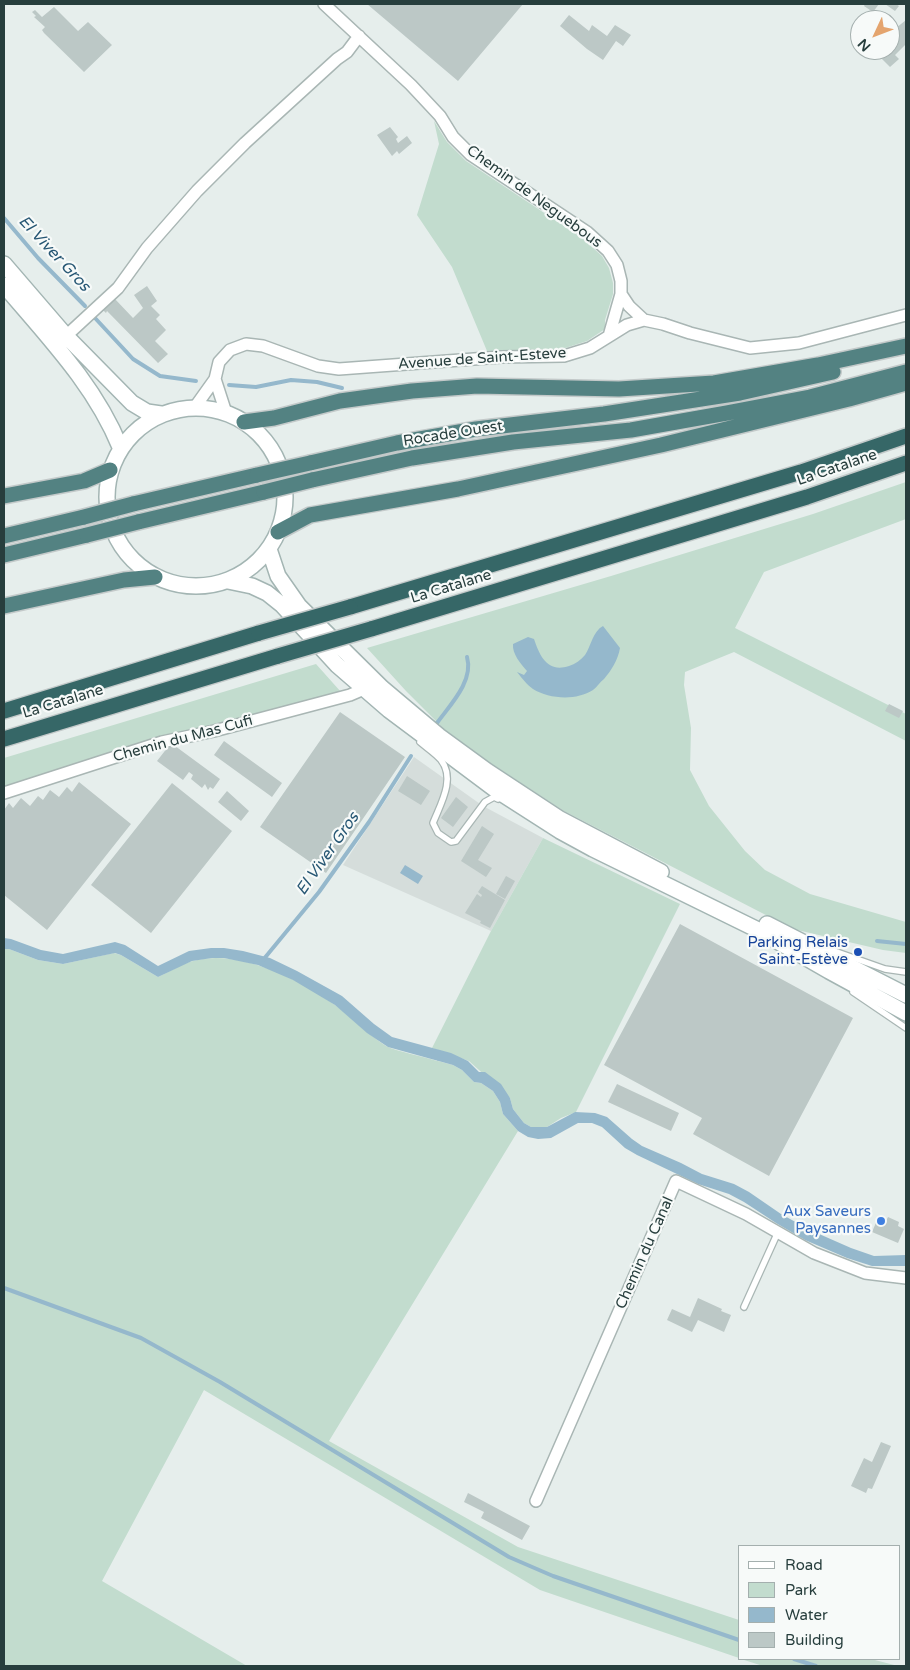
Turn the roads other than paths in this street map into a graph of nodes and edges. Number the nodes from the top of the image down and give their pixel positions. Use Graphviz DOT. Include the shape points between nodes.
graph roads {
  1 [pos="324,4"];
  2 [pos="359,36"];
  3 [pos="4,264"];
  4 [pos="4,285"];
  5 [pos="621,294"];
  6 [pos="906,315"];
  7 [pos="644,320"];
  8 [pos="66,336"];
  9 [pos="609,336"];
  10 [pos="906,346"];
  11 [pos="906,351"];
  12 [pos="906,372"];
  13 [pos="215,379"];
  14 [pos="906,383"];
  15 [pos="195,407"];
  16 [pos="226,412"];
  17 [pos="161,414"];
  18 [pos="244,422"];
  19 [pos="906,436"];
  20 [pos="120,447"];
  21 [pos="906,463"];
  22 [pos="110,470"];
  23 [pos="4,496"];
  24 [pos="278,532"];
  25 [pos="4,536"];
  26 [pos="269,549"];
  27 [pos="4,555"];
  28 [pos="155,577"];
  29 [pos="228,581"];
  30 [pos="4,606"];
  31 [pos="364,689"];
  32 [pos="389,710"];
  33 [pos="4,711"];
  34 [pos="4,739"];
  35 [pos="4,794"];
  36 [pos="593,849"];
  37 [pos="775,928"];
  38 [pos="829,971"];
  39 [pos="906,972"];
  40 [pos="906,995"];
  41 [pos="906,1013"];
  42 [pos="906,1028"];
  43 [pos="778,1232"];
  44 [pos="906,1278"];
  45 [pos="744,1307"];
  46 [pos="536,1501"];
  1 -- 2 [label="street, Chemin de Neguebous"];
  2 -- 5 [label="street, Chemin de Neguebous" via="411,85 471,155 587,232 608,251 616,265"];
  2 -- 8 [label="street" via="347,52 275,115 197,191 147,248 118,288"];
  3 -- 8 [label="main road"];
  4 -- 20 [label="main road" via="75,368"];
  5 -- 7 [label="street"];
  5 -- 9 [label="street"];
  6 -- 7 [label="street" via="800,343 750,348"];
  7 -- 9 [label="street, Avenue de Saint-Esteve"];
  8 -- 17 [label="main road" via="132,403 147,412"];
  9 -- 13 [label="street, Avenue de Saint-Esteve" via="590,348 564,356 501,357 339,370 318,366 264,346 246,344 230,350 219,362"];
  10 -- 18 [label="highway" via="714,383 619,389 477,386 412,391 340,401 274,418"];
  11 -- 25 [label="highway, Rocade Ouest, bridge" via="740,393 397,442"];
  12 -- 27 [label="highway, Rocade Ouest, bridge" via="810,397 631,430 513,442 412,458"];
  13 -- 15 [label="street, Avenue de Saint-Esteve"];
  13 -- 16 [label="street"];
  14 -- 24 [label="highway" via="661,445 458,489 310,515"];
  15 -- 16 [label="main road"];
  15 -- 17 [label="main road"];
  16 -- 18 [label="main road"];
  17 -- 20 [label="main road" via="138,428"];
  18 -- 24 [label="main road" via="263,438 277,459 284,483 284,508"];
  19 -- 33 [label="highway, La Catalane, bridge" via="801,472"];
  20 -- 22 [label="main road"];
  21 -- 34 [label="highway, La Catalane, bridge" via="807,497"];
  22 -- 23 [label="highway" via="84,482"];
  22 -- 28 [label="main road" via="106,501 113,532 130,558"];
  24 -- 26 [label="main road"];
  26 -- 29 [label="main road" via="251,568"];
  26 -- 37 [label="main road" via="278,576 299,606 382,688 438,736 560,819"];
  28 -- 29 [label="main road" via="184,586"];
  28 -- 30 [label="highway" via="124,580"];
  29 -- 31 [label="main road" via="267,593"];
  31 -- 32 [label="main road"];
  31 -- 35 [label="street, Chemin du Mas Cufi" via="341,698 162,742"];
  32 -- 36 [label="main road" via="496,790"];
  32 -- 36 [label="lane" via="442,761 447,776 446,790 433,823 438,833 451,842 456,841 485,802 494,797 569,840"];
  36 -- 38 [label="main road" via="756,929"];
  37 -- 39 [label="lane" via="867,963"];
  37 -- 40 [label="main road"];
  38 -- 41 [label="main road"];
  38 -- 42 [label="lane" via="847,988"];
  43 -- 44 [label="street, Chemin du Canal" via="843,1265"];
  43 -- 45 [label="lane"];
  43 -- 46 [label="street, Chemin du Canal" via="676,1181"];
}
